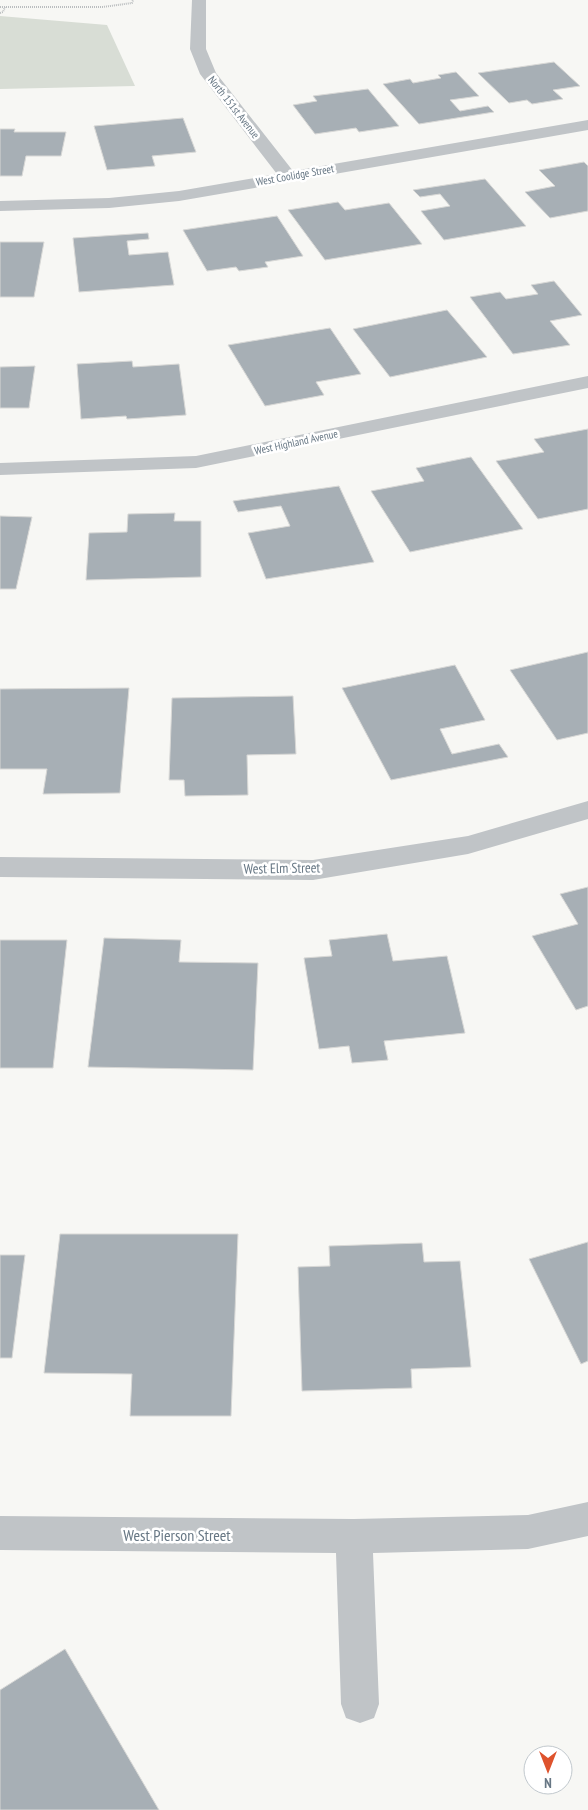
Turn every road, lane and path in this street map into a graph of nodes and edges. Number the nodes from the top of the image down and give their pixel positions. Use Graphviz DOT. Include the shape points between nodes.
graph roads {
  1 [pos="132,0"];
  2 [pos="199,0"];
  3 [pos="0,7"];
  4 [pos="5,7"];
  5 [pos="0,13"];
  6 [pos="588,125"];
  7 [pos="288,176"];
  8 [pos="0,206"];
  9 [pos="588,382"];
  10 [pos="0,469"];
  11 [pos="588,810"];
  12 [pos="0,867"];
  13 [pos="588,1519"];
  14 [pos="0,1533"];
  15 [pos="354,1536"];
  16 [pos="360,1704"];
  1 -- 4 [label="path" via="132,4 103,7"];
  2 -- 7 [label="street, North 151st Avenue" via="198,49 205,68"];
  3 -- 4 [label="path"];
  4 -- 5 [label="path"];
  6 -- 7 [label="street, West Coolidge Street"];
  7 -- 8 [label="street, West Coolidge Street" via="146,200"];
  9 -- 10 [label="street, West Highland Avenue" via="196,462"];
  11 -- 12 [label="street, West Elm Street" via="468,845 313,870"];
  13 -- 15 [label="street, West Pierson Street" via="528,1532"];
  14 -- 15 [label="street, West Pierson Street"];
  15 -- 16 [label="street"];
}
